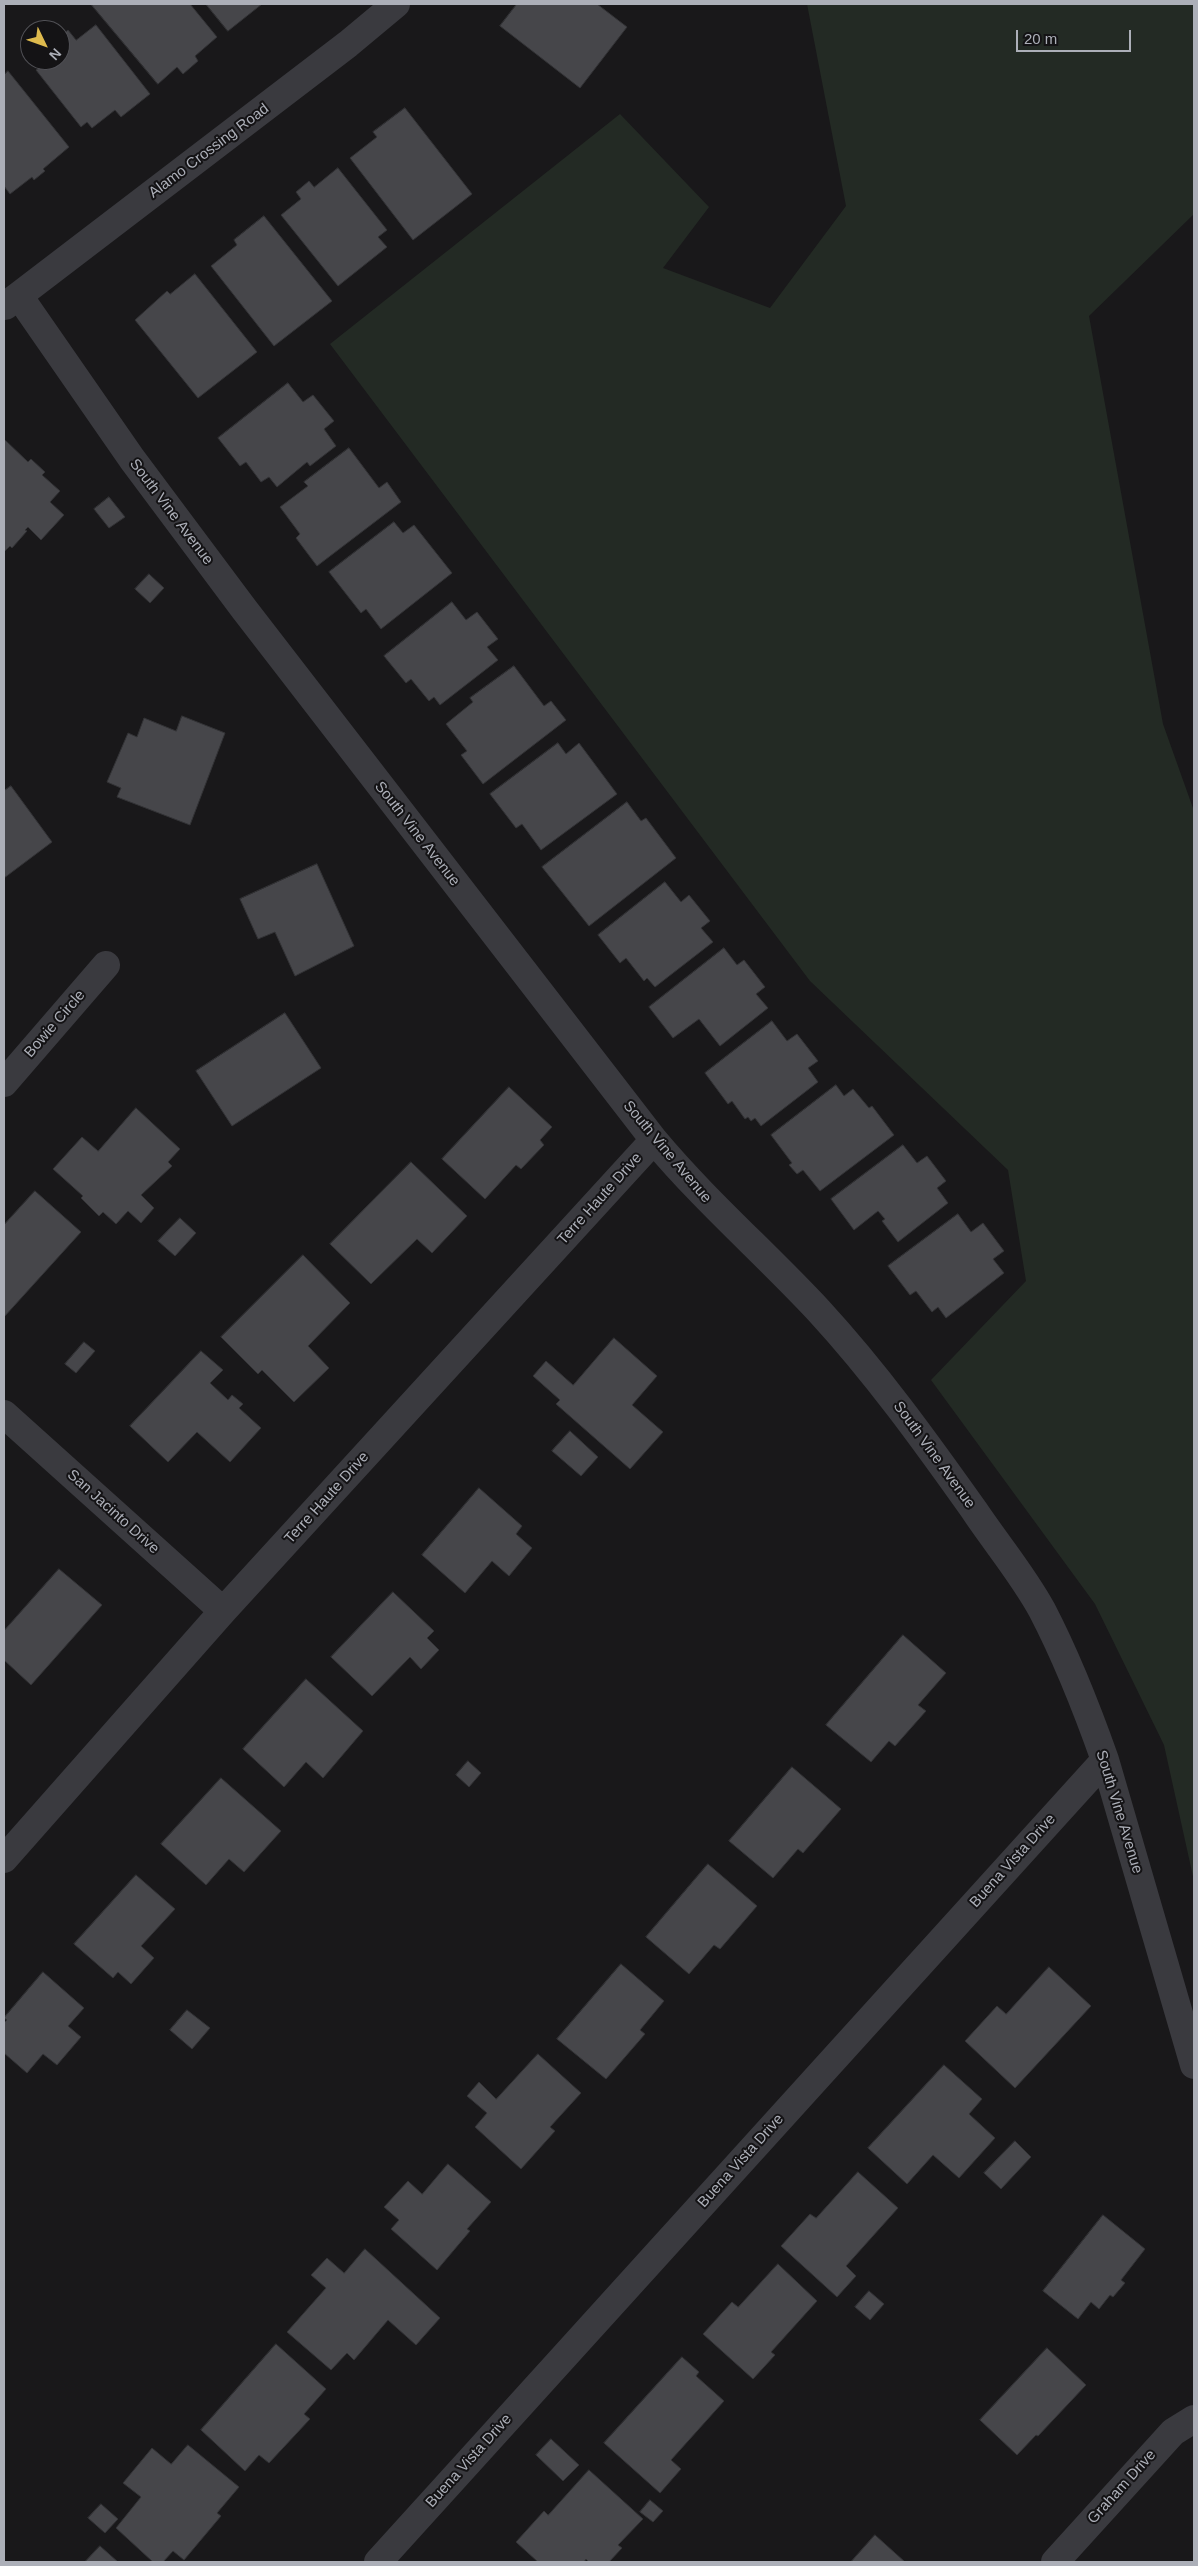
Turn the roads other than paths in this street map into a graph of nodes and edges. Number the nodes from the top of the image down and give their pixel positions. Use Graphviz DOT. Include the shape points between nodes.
graph roads {
  1 [pos="396,4"];
  2 [pos="11,302"];
  3 [pos="106,965"];
  4 [pos="4,1083"];
  5 [pos="654,1140"];
  6 [pos="4,1414"];
  7 [pos="223,1611"];
  8 [pos="1105,1760"];
  9 [pos="4,1859"];
  10 [pos="1194,2065"];
  11 [pos="1194,2419"];
  12 [pos="378,2562"];
  13 [pos="1055,2562"];
  1 -- 2 [label="street, Alamo Crossing Road"];
  2 -- 5 [label="street, South Vine Avenue"];
  3 -- 4 [label="street, Bowie Circle"];
  5 -- 7 [label="street, Terre Haute Drive"];
  5 -- 8 [label="street, South Vine Avenue" via="685,1177 834,1328 921,1435 1041,1608 1068,1664"];
  6 -- 7 [label="street, San Jacinto Drive"];
  7 -- 9 [label="street, Terre Haute Drive"];
  8 -- 10 [label="street, South Vine Avenue"];
  8 -- 12 [label="street, Buena Vista Drive"];
  11 -- 13 [label="street, Graham Drive" via="1172,2432"];
}
